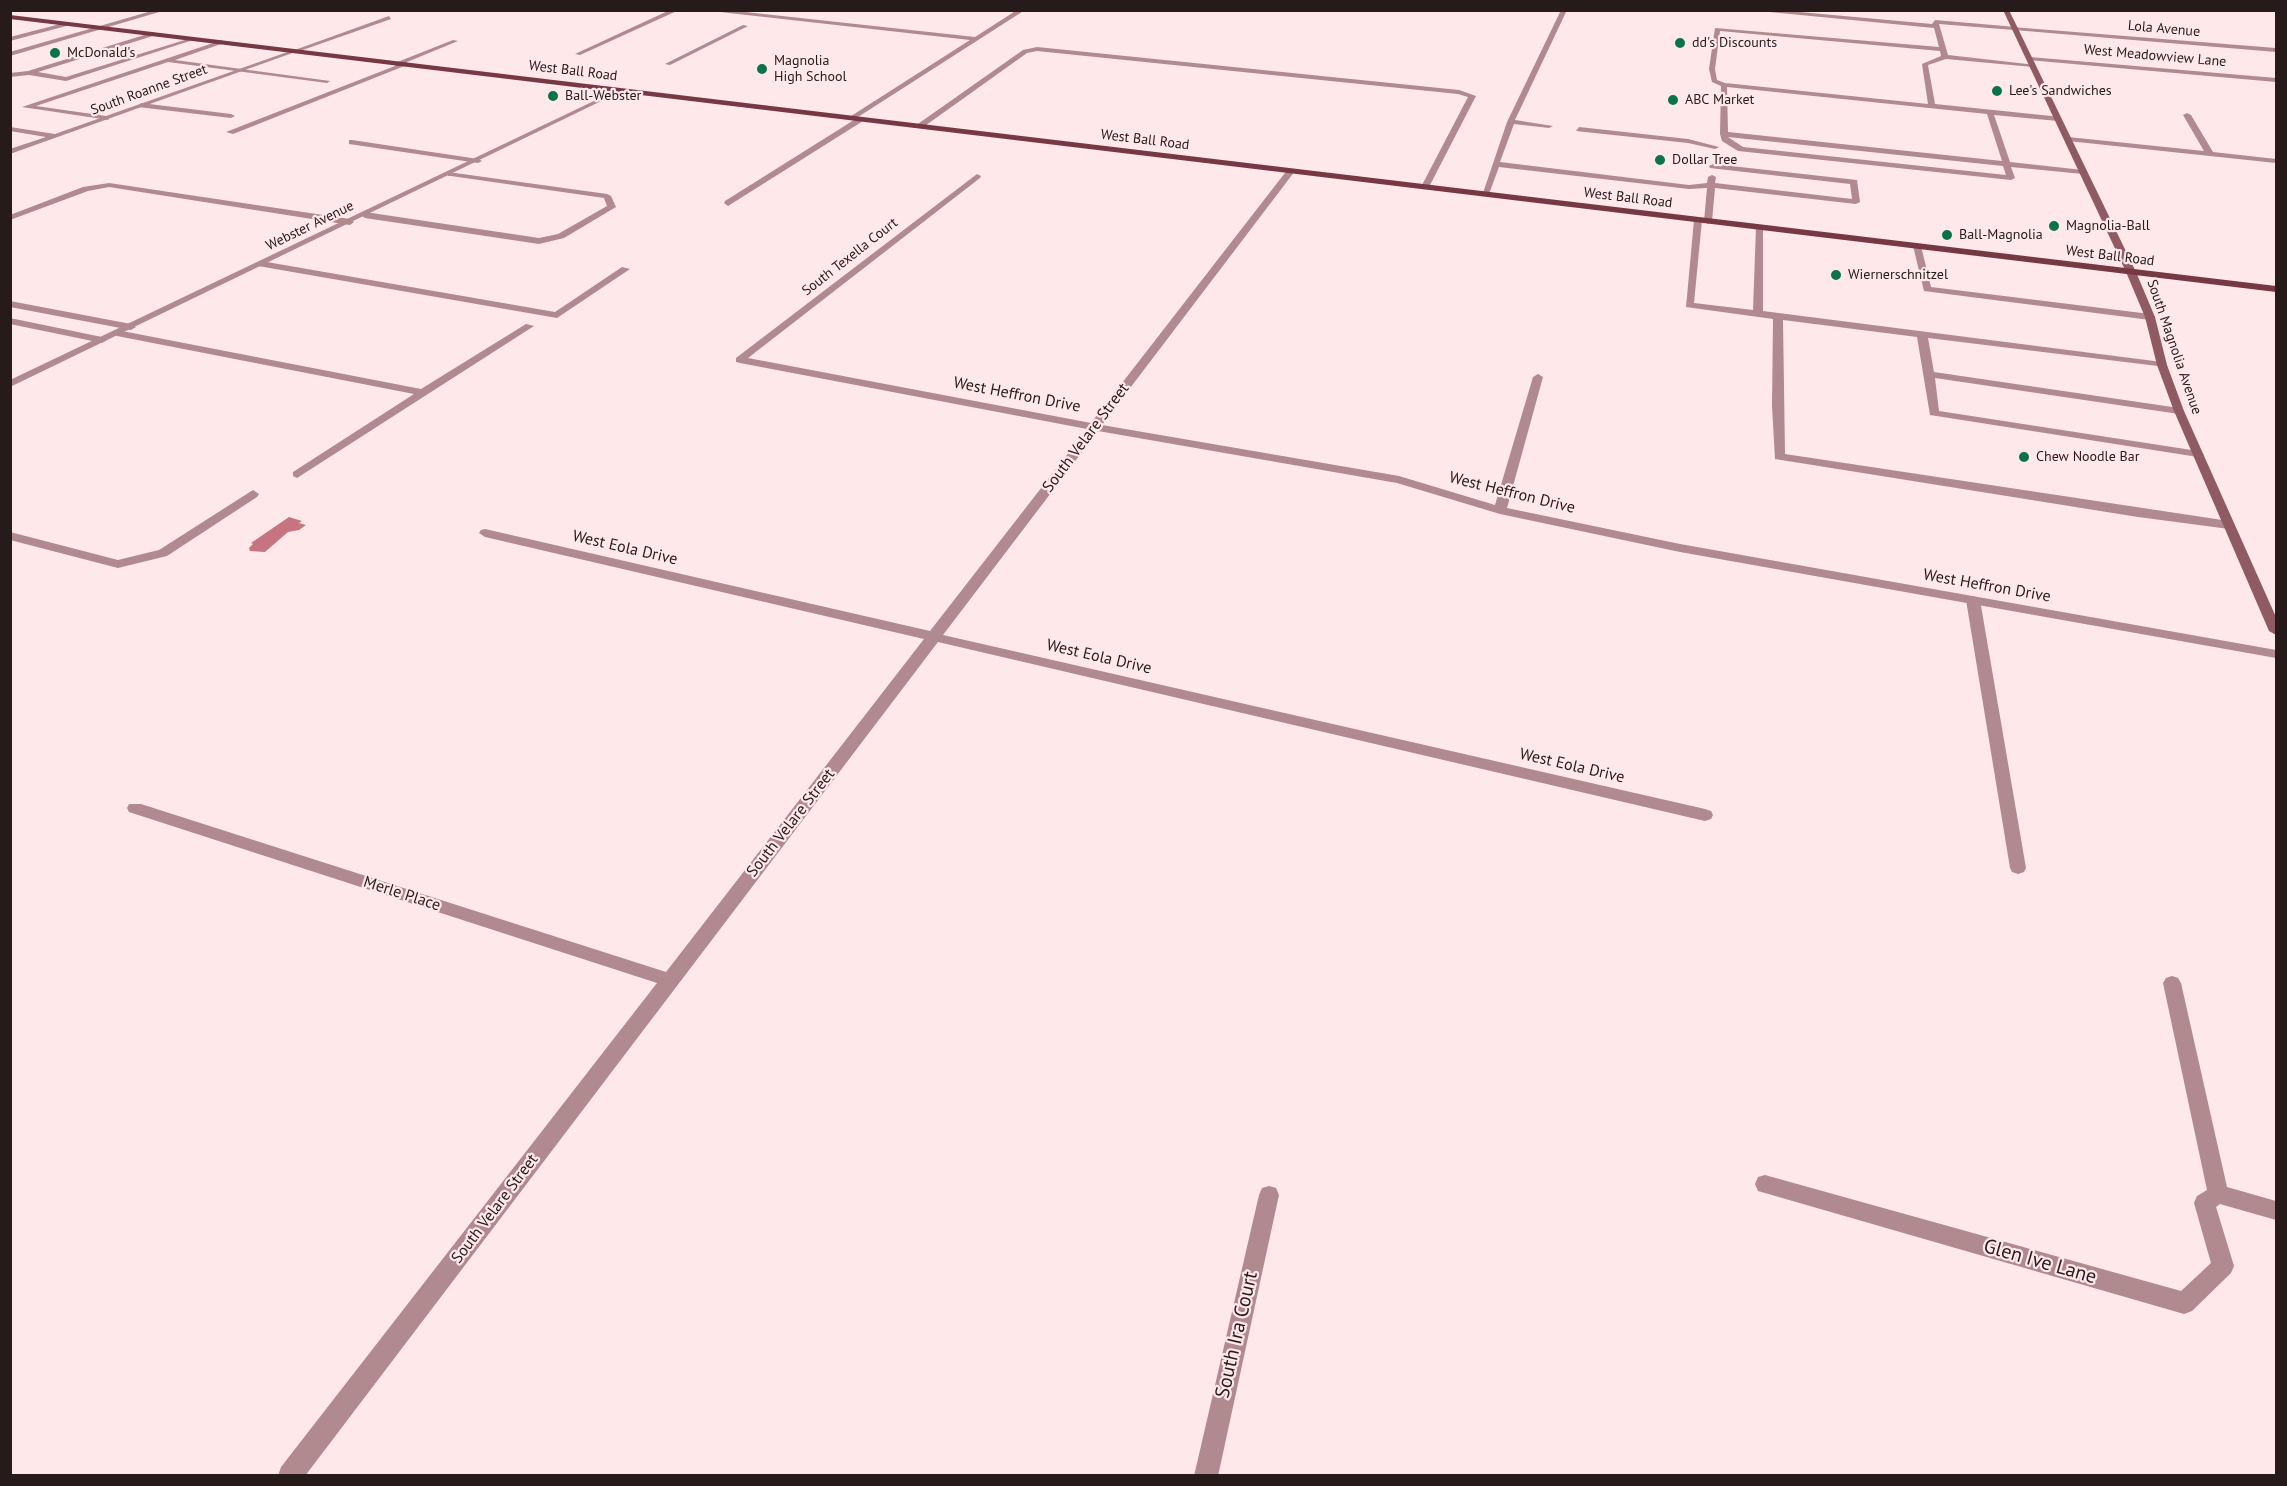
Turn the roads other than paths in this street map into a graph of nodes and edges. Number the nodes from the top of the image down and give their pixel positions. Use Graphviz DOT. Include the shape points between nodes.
graph roads {
  1 [pos="163,10"];
  2 [pos="676,10"];
  3 [pos="705,10"];
  4 [pos="1022,10"];
  5 [pos="1564,10"];
  6 [pos="1752,10"];
  7 [pos="2006,10"];
  8 [pos="10,17"];
  9 [pos="389,18"];
  10 [pos="68,24"];
  11 [pos="745,26"];
  12 [pos="1936,26"];
  13 [pos="105,28"];
  14 [pos="2014,28"];
  15 [pos="154,34"];
  16 [pos="10,39"];
  17 [pos="193,39"];
  18 [pos="978,39"];
  19 [pos="455,41"];
  20 [pos="222,42"];
  21 [pos="1942,48"];
  22 [pos="2277,50"];
  23 [pos="295,51"];
  24 [pos="10,54"];
  25 [pos="578,54"];
  26 [pos="1945,57"];
  27 [pos="165,61"];
  28 [pos="2032,62"];
  29 [pos="401,64"];
  30 [pos="668,64"];
  31 [pos="240,70"];
  32 [pos="28,73"];
  33 [pos="10,75"];
  34 [pos="2277,80"];
  35 [pos="327,81"];
  36 [pos="1724,85"];
  37 [pos="621,90"];
  38 [pos="141,105"];
  39 [pos="1932,106"];
  40 [pos="1989,112"];
  41 [pos="2187,115"];
  42 [pos="231,117"];
  43 [pos="106,118"];
  44 [pos="856,119"];
  45 [pos="2058,119"];
  46 [pos="1511,122"];
  47 [pos="919,126"];
  48 [pos="1549,126"];
  49 [pos="10,129"];
  50 [pos="1580,129"];
  51 [pos="230,132"];
  52 [pos="1724,134"];
  53 [pos="57,136"];
  54 [pos="2068,139"];
  55 [pos="352,142"];
  56 [pos="1736,146"];
  57 [pos="1715,147"];
  58 [pos="10,152"];
  59 [pos="2211,154"];
  60 [pos="478,161"];
  61 [pos="2277,161"];
  62 [pos="1496,164"];
  63 [pos="2006,164"];
  64 [pos="1713,166"];
  65 [pos="1291,171"];
  66 [pos="2083,172"];
  67 [pos="451,174"];
  68 [pos="977,176"];
  69 [pos="1711,185"];
  70 [pos="1425,187"];
  71 [pos="1485,194"];
  72 [pos="728,203"];
  73 [pos="365,215"];
  74 [pos="10,218"];
  75 [pos="1703,220"];
  76 [pos="350,222"];
  77 [pos="1760,227"];
  78 [pos="1917,246"];
  79 [pos="261,264"];
  80 [pos="625,269"];
  81 [pos="2131,272"];
  82 [pos="2277,288"];
  83 [pos="10,304"];
  84 [pos="1758,315"];
  85 [pos="1778,317"];
  86 [pos="2150,317"];
  87 [pos="10,321"];
  88 [pos="529,326"];
  89 [pos="131,327"];
  90 [pos="117,333"];
  91 [pos="1922,335"];
  92 [pos="102,340"];
  93 [pos="740,360"];
  94 [pos="2162,365"];
  95 [pos="1929,374"];
  96 [pos="1538,377"];
  97 [pos="10,384"];
  98 [pos="423,393"];
  99 [pos="2179,411"];
  100 [pos="1095,427"];
  101 [pos="2198,454"];
  102 [pos="297,474"];
  103 [pos="253,494"];
  104 [pos="1500,510"];
  105 [pos="2229,525"];
  106 [pos="484,533"];
  107 [pos="10,536"];
  108 [pos="1973,600"];
  109 [pos="2277,631"];
  110 [pos="933,638"];
  111 [pos="2277,654"];
  112 [pos="135,808"];
  113 [pos="1705,815"];
  114 [pos="2018,868"];
  115 [pos="670,980"];
  116 [pos="2172,983"];
  117 [pos="1765,1184"];
  118 [pos="2218,1194"];
  119 [pos="1269,1195"];
  120 [pos="2277,1210"];
  121 [pos="290,1476"];
  122 [pos="1206,1476"];
  1 -- 13 [label="street"];
  2 -- 25 [label="street"];
  3 -- 18 [label="street"];
  4 -- 18 [label="street"];
  5 -- 46 [label="street"];
  6 -- 12 [label="street, Lola Avenue"];
  7 -- 14 [label="main road, South Magnolia Avenue"];
  8 -- 10 [label="main road, West Ball Road"];
  9 -- 23 [label="street, South Roanne Street"];
  10 -- 13 [label="main road, West Ball Road"];
  10 -- 16 [label="street"];
  11 -- 30 [label="street"];
  12 -- 14 [label="street, Lola Avenue" via="1935,22"];
  12 -- 21 [label="street"];
  13 -- 15 [label="main road, West Ball Road"];
  13 -- 24 [label="street"];
  14 -- 22 [label="street, Lola Avenue"];
  14 -- 28 [label="main road, South Magnolia Avenue"];
  15 -- 17 [label="main road, West Ball Road"];
  15 -- 32 [label="street"];
  17 -- 20 [label="main road, West Ball Road"];
  17 -- 32 [label="street" via="66,79"];
  18 -- 44 [label="street"];
  19 -- 29 [label="street"];
  20 -- 23 [label="main road, West Ball Road"];
  20 -- 27 [label="street"];
  21 -- 26 [label="street"];
  21 -- 36 [label="street" via="1717,29 1712,69 1714,81"];
  23 -- 29 [label="main road, West Ball Road"];
  23 -- 31 [label="street, South Roanne Street"];
  26 -- 28 [label="street, West Meadowview Lane"];
  26 -- 39 [label="street" via="1925,64"];
  27 -- 31 [label="street"];
  27 -- 43 [label="street" via="26,107"];
  28 -- 34 [label="street, West Meadowview Lane"];
  28 -- 45 [label="main road, South Magnolia Avenue"];
  29 -- 37 [label="main road, West Ball Road"];
  29 -- 51 [label="street"];
  31 -- 35 [label="street"];
  31 -- 38 [label="street, South Roanne Street"];
  32 -- 33 [label="street"];
  36 -- 39 [label="street"];
  36 -- 52 [label="street"];
  37 -- 44 [label="main road, West Ball Road"];
  37 -- 60 [label="street, Webster Avenue"];
  38 -- 42 [label="street"];
  38 -- 43 [label="street, South Roanne Street"];
  39 -- 40 [label="street"];
  40 -- 45 [label="street"];
  40 -- 63 [label="street"];
  41 -- 59 [label="street"];
  43 -- 53 [label="street, South Roanne Street"];
  44 -- 47 [label="main road, West Ball Road"];
  44 -- 72 [label="street"];
  45 -- 54 [label="main road, South Magnolia Avenue"];
  46 -- 48 [label="street"];
  46 -- 62 [label="street"];
  47 -- 65 [label="main road, West Ball Road"];
  47 -- 70 [label="street" via="1024,51 1037,49 1472,96"];
  49 -- 53 [label="street"];
  50 -- 57 [label="street"];
  52 -- 56 [label="street" via="1725,140"];
  52 -- 63 [label="street"];
  53 -- 58 [label="street, South Roanne Street"];
  54 -- 59 [label="street"];
  54 -- 66 [label="main road, South Magnolia Avenue"];
  55 -- 60 [label="street"];
  56 -- 57 [label="street"];
  56 -- 63 [label="street" via="2011,178"];
  57 -- 64 [label="street"];
  59 -- 61 [label="street"];
  60 -- 67 [label="street, Webster Avenue"];
  62 -- 69 [label="street" via="1689,187"];
  62 -- 71 [label="street"];
  63 -- 66 [label="street"];
  64 -- 69 [label="street"];
  64 -- 69 [label="street" via="1854,182 1856,202"];
  65 -- 70 [label="main road, West Ball Road"];
  65 -- 100 [label="street, South Velare Street"];
  66 -- 81 [label="main road, South Magnolia Avenue"];
  67 -- 73 [label="street, Webster Avenue"];
  67 -- 73 [label="street" via="607,196 612,207 561,236 539,241"];
  68 -- 93 [label="street, South Texella Court"];
  69 -- 75 [label="street"];
  70 -- 71 [label="main road, West Ball Road"];
  71 -- 75 [label="main road, West Ball Road"];
  73 -- 76 [label="street, Webster Avenue"];
  74 -- 76 [label="street" via="86,189 109,185"];
  75 -- 77 [label="main road, West Ball Road"];
  75 -- 84 [label="street" via="1689,305"];
  76 -- 79 [label="street, Webster Avenue"];
  77 -- 78 [label="main road, West Ball Road"];
  77 -- 84 [label="street"];
  78 -- 81 [label="main road, West Ball Road"];
  78 -- 86 [label="street" via="1927,289"];
  79 -- 80 [label="street" via="557,315"];
  79 -- 89 [label="street, Webster Avenue"];
  81 -- 82 [label="main road, West Ball Road"];
  81 -- 86 [label="main road, South Magnolia Avenue"];
  83 -- 89 [label="street"];
  84 -- 85 [label="street"];
  85 -- 91 [label="street"];
  85 -- 105 [label="street" via="1779,457"];
  86 -- 94 [label="main road, South Magnolia Avenue"];
  87 -- 92 [label="street"];
  88 -- 98 [label="street"];
  89 -- 90 [label="street, Webster Avenue"];
  90 -- 92 [label="street, Webster Avenue"];
  90 -- 98 [label="street"];
  91 -- 94 [label="street"];
  91 -- 95 [label="street"];
  92 -- 97 [label="street, Webster Avenue"];
  93 -- 100 [label="street, West Heffron Drive"];
  94 -- 99 [label="main road, South Magnolia Avenue"];
  95 -- 99 [label="street"];
  95 -- 101 [label="street" via="1934,413"];
  96 -- 104 [label="street"];
  98 -- 102 [label="street"];
  99 -- 101 [label="main road, South Magnolia Avenue"];
  100 -- 104 [label="street, West Heffron Drive" via="1399,480"];
  100 -- 110 [label="street, South Velare Street"];
  101 -- 105 [label="main road, South Magnolia Avenue"];
  103 -- 107 [label="street" via="163,553 118,564"];
  104 -- 108 [label="street, West Heffron Drive" via="1680,548"];
  105 -- 109 [label="main road, South Magnolia Avenue"];
  106 -- 110 [label="street, West Eola Drive"];
  108 -- 111 [label="street, West Heffron Drive"];
  108 -- 114 [label="street"];
  110 -- 113 [label="street, West Eola Drive"];
  110 -- 115 [label="street, South Velare Street"];
  112 -- 115 [label="street, Merle Place"];
  115 -- 121 [label="street, South Velare Street"];
  116 -- 118 [label="street"];
  117 -- 118 [label="street, Glen Ive Lane" via="2184,1303 2223,1266 2204,1203"];
  118 -- 120 [label="street"];
  119 -- 122 [label="street, South Ira Court"];
}
